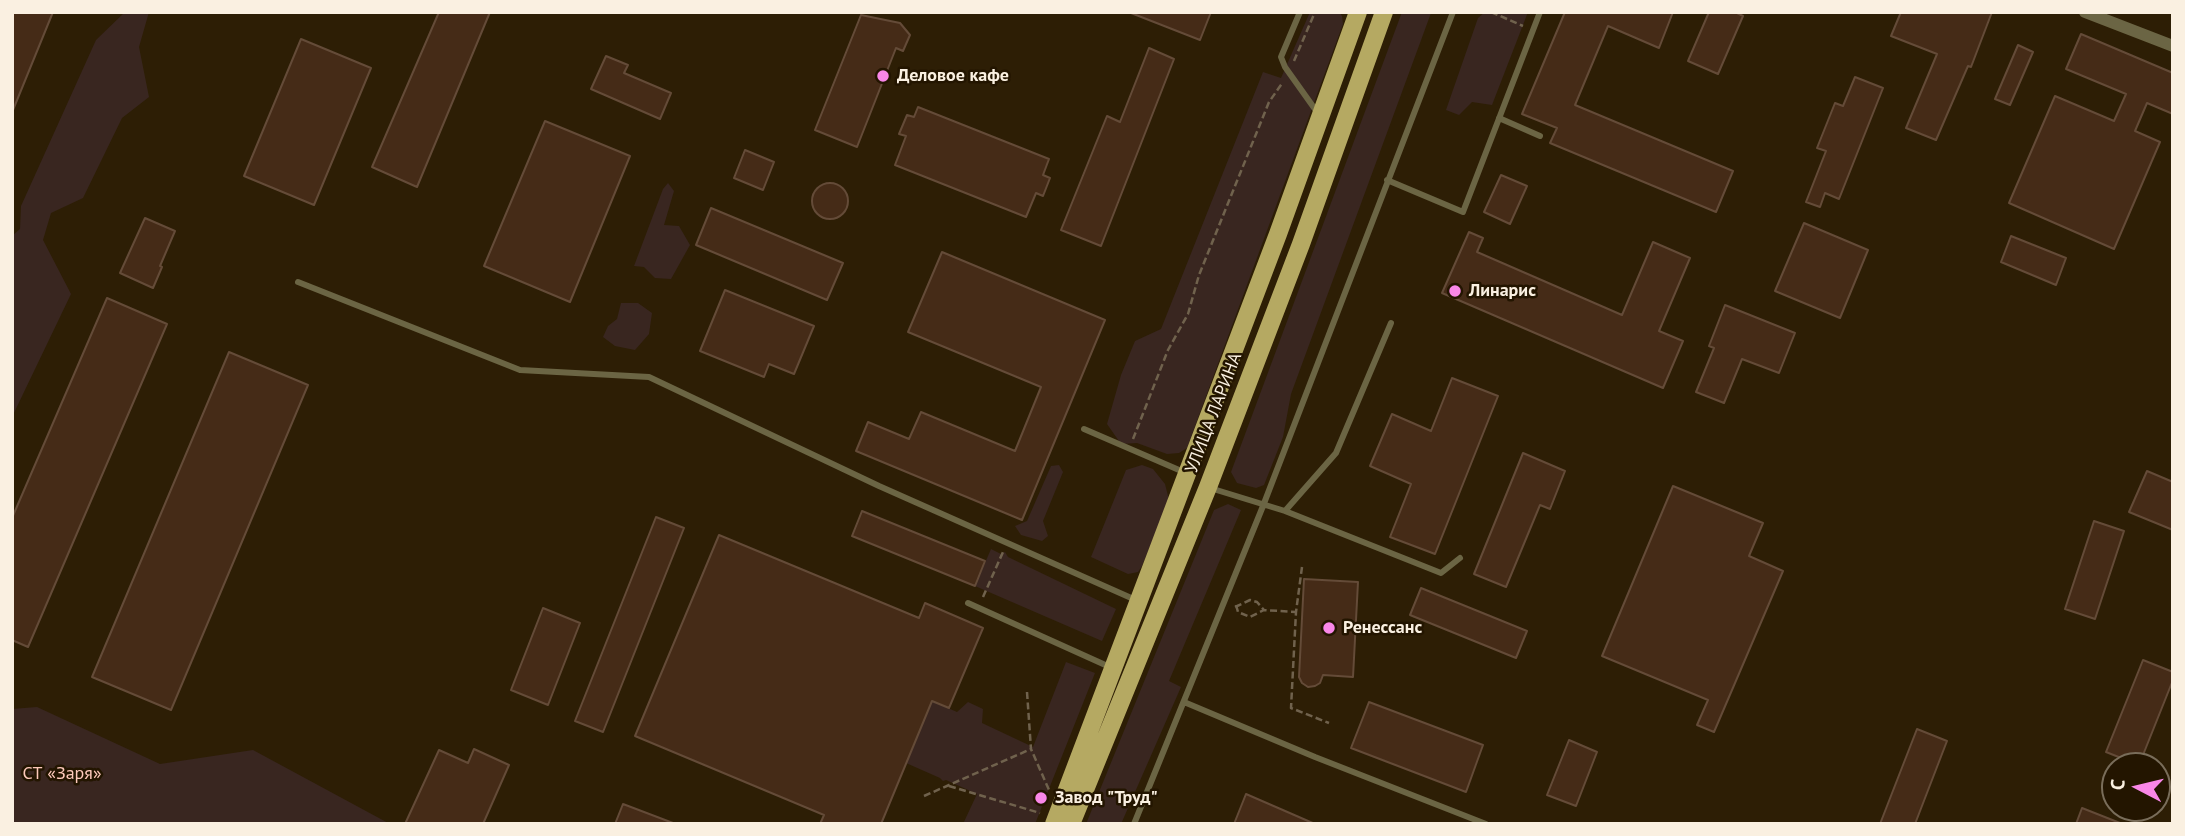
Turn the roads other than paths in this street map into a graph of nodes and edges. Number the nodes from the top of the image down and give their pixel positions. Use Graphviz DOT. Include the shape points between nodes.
graph roads {
  1 [pos="1300,12"];
  2 [pos="1357,12"];
  3 [pos="1384,12"];
  4 [pos="1453,12"];
  5 [pos="1540,12"];
  6 [pos="2085,12"];
  7 [pos="2173,46"];
  8 [pos="1320,117"];
  9 [pos="1499,118"];
  10 [pos="1540,136"];
  11 [pos="1387,180"];
  12 [pos="298,282"];
  13 [pos="1391,323"];
  14 [pos="1084,429"];
  15 [pos="1188,473"];
  16 [pos="1208,487"];
  17 [pos="1263,506"];
  18 [pos="1285,511"];
  19 [pos="1460,558"];
  20 [pos="1140,602"];
  21 [pos="968,603"];
  22 [pos="1114,669"];
  23 [pos="1184,702"];
  24 [pos="1049,819"];
  25 [pos="1071,824"];
  26 [pos="1134,824"];
  27 [pos="1486,824"];
  1 -- 8 [label="lane" via="1281,57"];
  2 -- 8 [label="main road, УЛИЦА ЛАРИНА"];
  3 -- 16 [label="main road, УЛИЦА ЛАРИНА"];
  4 -- 11 [label="lane"];
  5 -- 9 [label="lane"];
  6 -- 7 [label="street"];
  8 -- 15 [label="main road, УЛИЦА ЛАРИНА"];
  9 -- 10 [label="lane"];
  9 -- 11 [label="lane" via="1462,212"];
  11 -- 17 [label="lane"];
  12 -- 20 [label="lane" via="520,370 649,377"];
  13 -- 18 [label="lane" via="1336,453"];
  14 -- 15 [label="lane"];
  15 -- 20 [label="main road, УЛИЦА ЛАРИНА"];
  16 -- 17 [label="lane"];
  16 -- 25 [label="main road, УЛИЦА ЛАРИНА"];
  17 -- 18 [label="lane"];
  17 -- 23 [label="lane"];
  18 -- 19 [label="lane" via="1441,573"];
  20 -- 22 [label="main road, УЛИЦА ЛАРИНА"];
  21 -- 22 [label="lane"];
  22 -- 24 [label="main road, УЛИЦА ЛАРИНА"];
  23 -- 26 [label="lane"];
  23 -- 27 [label="lane"];
}
